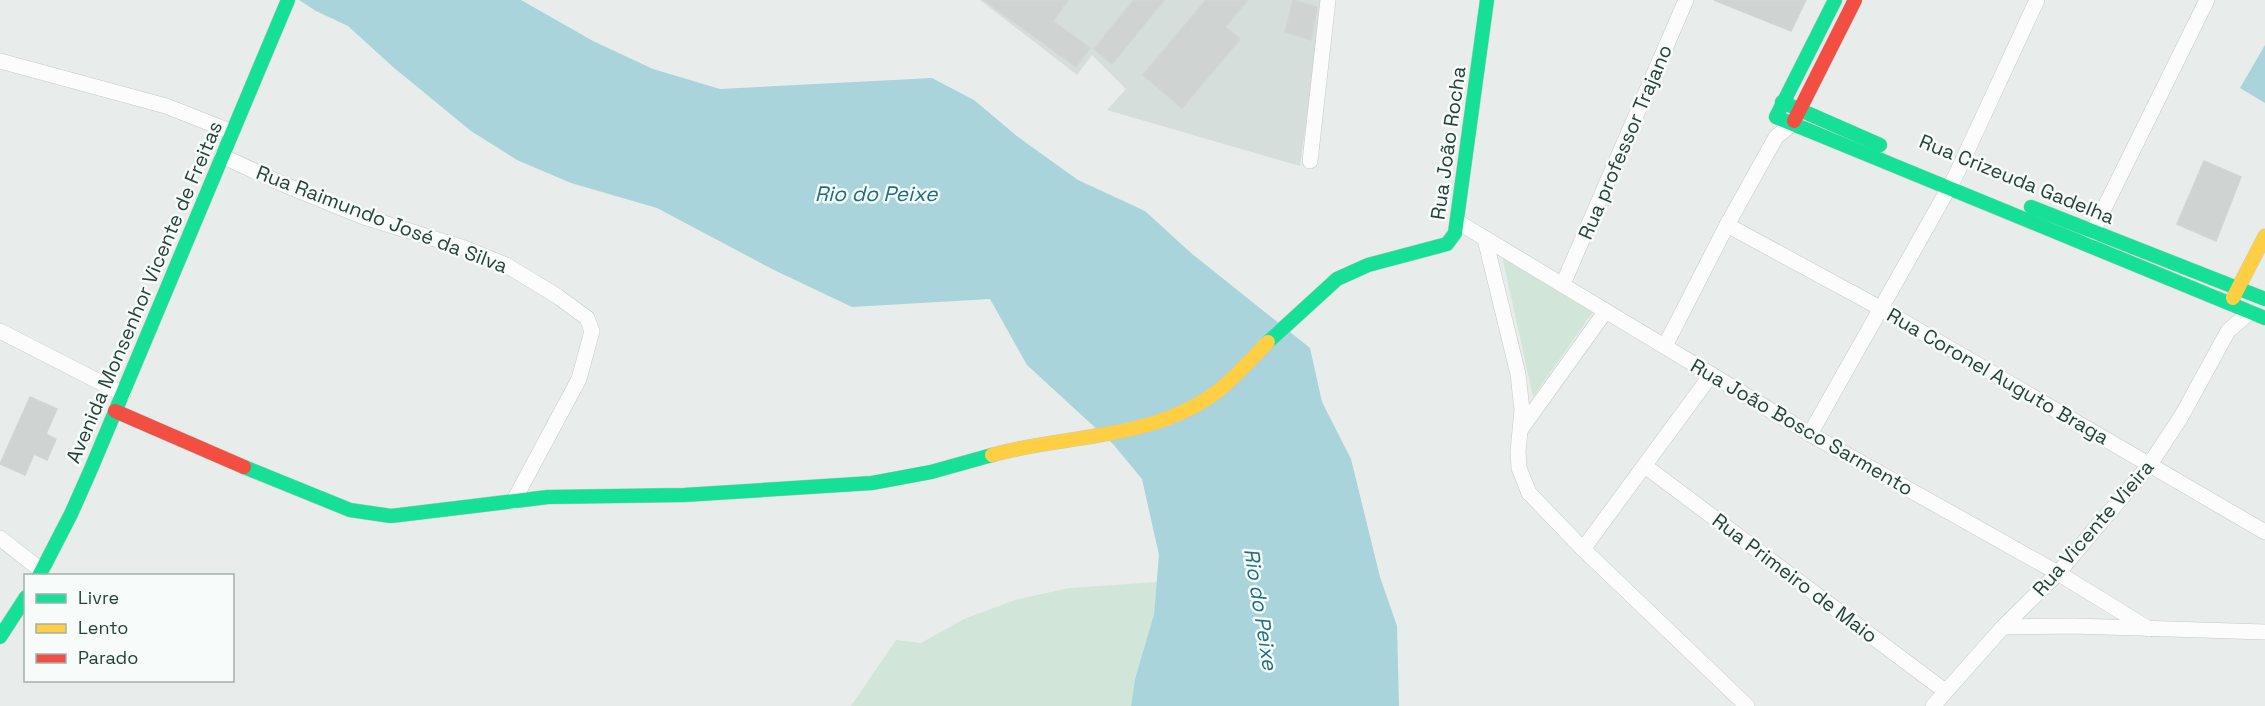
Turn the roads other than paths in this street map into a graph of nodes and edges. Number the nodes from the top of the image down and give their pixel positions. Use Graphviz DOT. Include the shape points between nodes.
graph roads {
  1 [pos="288,0"];
  2 [pos="1328,0"];
  3 [pos="1487,0"];
  4 [pos="1686,0"];
  5 [pos="1835,0"];
  6 [pos="1855,0"];
  7 [pos="2037,0"];
  8 [pos="2202,2"];
  9 [pos="0,61"];
  10 [pos="1782,102"];
  11 [pos="1776,117"];
  12 [pos="1796,117"];
  13 [pos="232,132"];
  14 [pos="1776,137"];
  15 [pos="222,156"];
  16 [pos="1310,161"];
  17 [pos="1952,183"];
  18 [pos="1458,222"];
  19 [pos="1727,225"];
  20 [pos="2265,236"];
  21 [pos="2090,238"];
  22 [pos="1485,239"];
  23 [pos="2265,283"];
  24 [pos="1563,284"];
  25 [pos="2239,287"];
  26 [pos="2262,297"];
  27 [pos="2230,304"];
  28 [pos="1882,309"];
  29 [pos="1605,312"];
  30 [pos="2250,312"];
  31 [pos="2265,318"];
  32 [pos="0,331"];
  33 [pos="2228,331"];
  34 [pos="1665,346"];
  35 [pos="1711,375"];
  36 [pos="123,394"];
  37 [pos="115,411"];
  38 [pos="1521,429"];
  39 [pos="1810,434"];
  40 [pos="2151,464"];
  41 [pos="1646,466"];
  42 [pos="513,502"];
  43 [pos="2265,532"];
  44 [pos="0,538"];
  45 [pos="1582,549"];
  46 [pos="40,573"];
  47 [pos="2058,573"];
  48 [pos="24,600"];
  49 [pos="2003,627"];
  50 [pos="2149,629"];
  51 [pos="2265,632"];
  52 [pos="0,638"];
  53 [pos="1945,691"];
  54 [pos="1748,706"];
  55 [pos="1933,706"];
  1 -- 13 [label="street, Avenida Monsenhor Vicente de Freitas"];
  2 -- 16 [label="street"];
  3 -- 18 [label="street, Rua João Rocha"];
  4 -- 24 [label="street, Rua professor Trajano"];
  5 -- 10 [label="street"];
  6 -- 12 [label="street"];
  7 -- 17 [label="street"];
  8 -- 21 [label="street"];
  9 -- 13 [label="street" via="156,103"];
  10 -- 11 [label="street"];
  10 -- 12 [label="street, Rua Crizeuda Gadelha"];
  11 -- 12 [label="street, Rua Crizeuda Gadelha"];
  11 -- 14 [label="street"];
  12 -- 14 [label="street"];
  12 -- 17 [label="street, Rua Crizeuda Gadelha"];
  13 -- 15 [label="street, Avenida Monsenhor Vicente de Freitas"];
  14 -- 19 [label="street"];
  15 -- 36 [label="street, Avenida Monsenhor Vicente de Freitas"];
  15 -- 42 [label="street, Rua Raimundo José da Silva" via="364,217 506,265 587,318 592,331 579,379"];
  17 -- 21 [label="street, Rua Crizeuda Gadelha"];
  17 -- 28 [label="street"];
  18 -- 22 [label="street, Rua João Bosco Sarmento"];
  18 -- 42 [label="street, Rua João Rocha" via="1447,244 1337,279 1215,393 1152,423 1015,448 931,472 872,483 684,495 578,495"];
  19 -- 28 [label="street, Rua Coronel Auguto Braga"];
  19 -- 34 [label="street"];
  20 -- 25 [label="street"];
  21 -- 25 [label="street, Rua Crizeuda Gadelha"];
  21 -- 27 [label="street, Rua Crizeuda Gadelha"];
  22 -- 24 [label="street, Rua João Bosco Sarmento"];
  22 -- 38 [label="street" via="1518,374"];
  23 -- 26 [label="street"];
  24 -- 29 [label="street, Rua João Bosco Sarmento"];
  25 -- 26 [label="street, Rua Crizeuda Gadelha"];
  25 -- 27 [label="street"];
  26 -- 30 [label="street"];
  27 -- 30 [label="street, Rua Crizeuda Gadelha"];
  27 -- 33 [label="street, Rua Vicente Vieira"];
  28 -- 39 [label="street"];
  28 -- 40 [label="street, Rua Coronel Auguto Braga"];
  29 -- 34 [label="street, Rua João Bosco Sarmento"];
  29 -- 38 [label="street"];
  30 -- 31 [label="street, Rua Crizeuda Gadelha"];
  30 -- 33 [label="street, Rua Vicente Vieira"];
  32 -- 36 [label="street"];
  33 -- 40 [label="street, Rua Vicente Vieira"];
  34 -- 35 [label="street, Rua João Bosco Sarmento"];
  35 -- 39 [label="street, Rua João Bosco Sarmento"];
  35 -- 41 [label="street"];
  36 -- 37 [label="street, Avenida Monsenhor Vicente de Freitas"];
  37 -- 42 [label="street, Rua João Rocha" via="350,510 405,515"];
  37 -- 46 [label="street, Avenida Monsenhor Vicente de Freitas" via="71,514"];
  38 -- 45 [label="street" via="1519,468 1529,494"];
  39 -- 47 [label="street, Rua João Bosco Sarmento"];
  40 -- 43 [label="street, Rua Coronel Auguto Braga"];
  40 -- 47 [label="street, Rua Vicente Vieira"];
  41 -- 45 [label="street"];
  41 -- 53 [label="street, Rua Primeiro de Maio"];
  44 -- 46 [label="street"];
  45 -- 54 [label="street"];
  47 -- 49 [label="street, Rua Vicente Vieira"];
  47 -- 50 [label="street, Rua João Bosco Sarmento"];
  48 -- 52 [label="street"];
  49 -- 50 [label="street"];
  49 -- 53 [label="street, Rua Vicente Vieira"];
  50 -- 51 [label="street"];
  53 -- 55 [label="street, Rua Vicente Vieira"];
}
